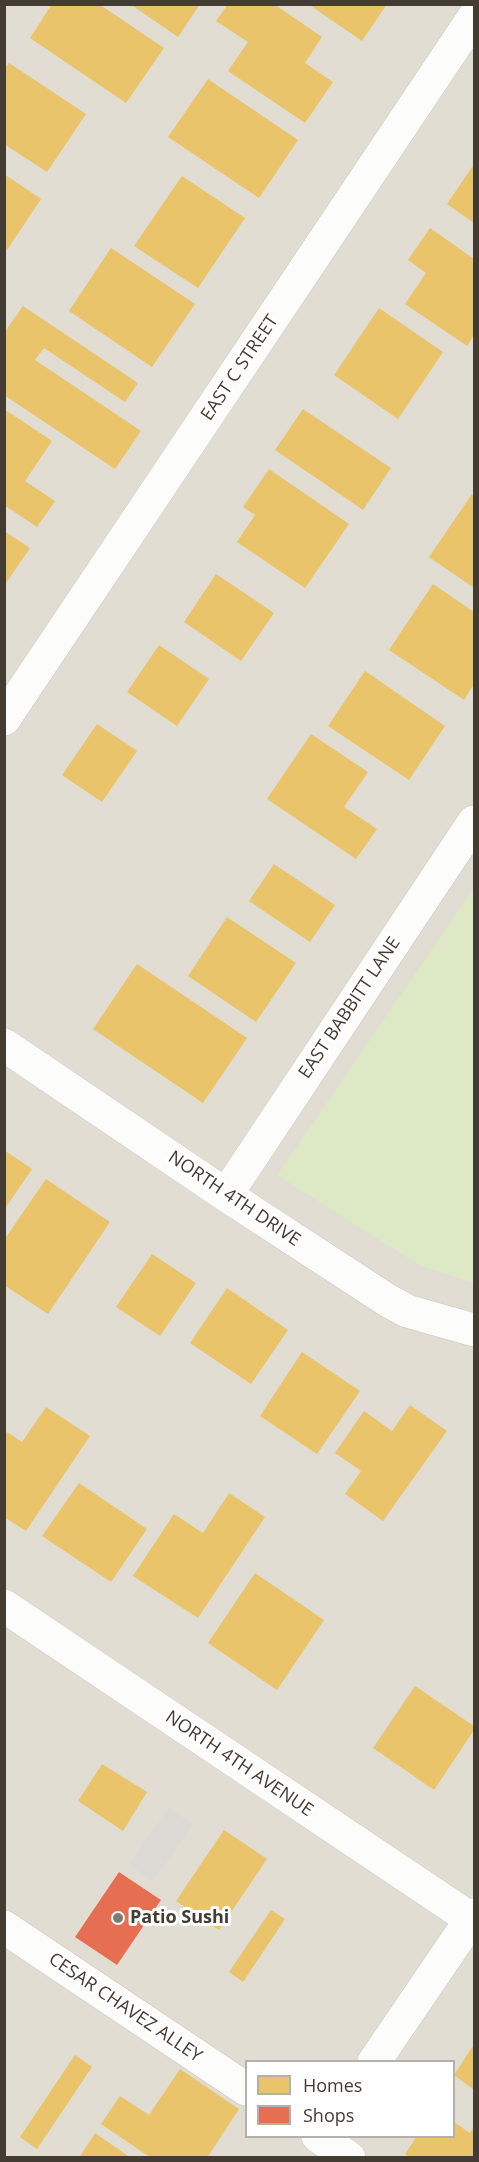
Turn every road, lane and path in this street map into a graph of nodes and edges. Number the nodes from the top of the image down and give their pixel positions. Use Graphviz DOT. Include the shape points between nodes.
graph roads {
  1 [pos="474,17"];
  2 [pos="4,719"];
  3 [pos="474,822"];
  4 [pos="4,1045"];
  5 [pos="226,1195"];
  6 [pos="474,1330"];
  7 [pos="4,1606"];
  8 [pos="473,1918"];
  9 [pos="4,1927"];
  10 [pos="375,2060"];
  11 [pos="245,2088"];
  12 [pos="318,2142"];
  13 [pos="349,2157"];
  1 -- 2 [label="street, EAST C STREET"];
  3 -- 5 [label="street, EAST BABBITT LANE"];
  4 -- 5 [label="street, NORTH 4TH DRIVE"];
  5 -- 6 [label="street, NORTH 4TH DRIVE" via="407,1311"];
  7 -- 8 [label="street, NORTH 4TH AVENUE"];
  8 -- 10 [label="street"];
  9 -- 11 [label="street, CESAR CHAVEZ ALLEY"];
  12 -- 13 [label="street"];
}
